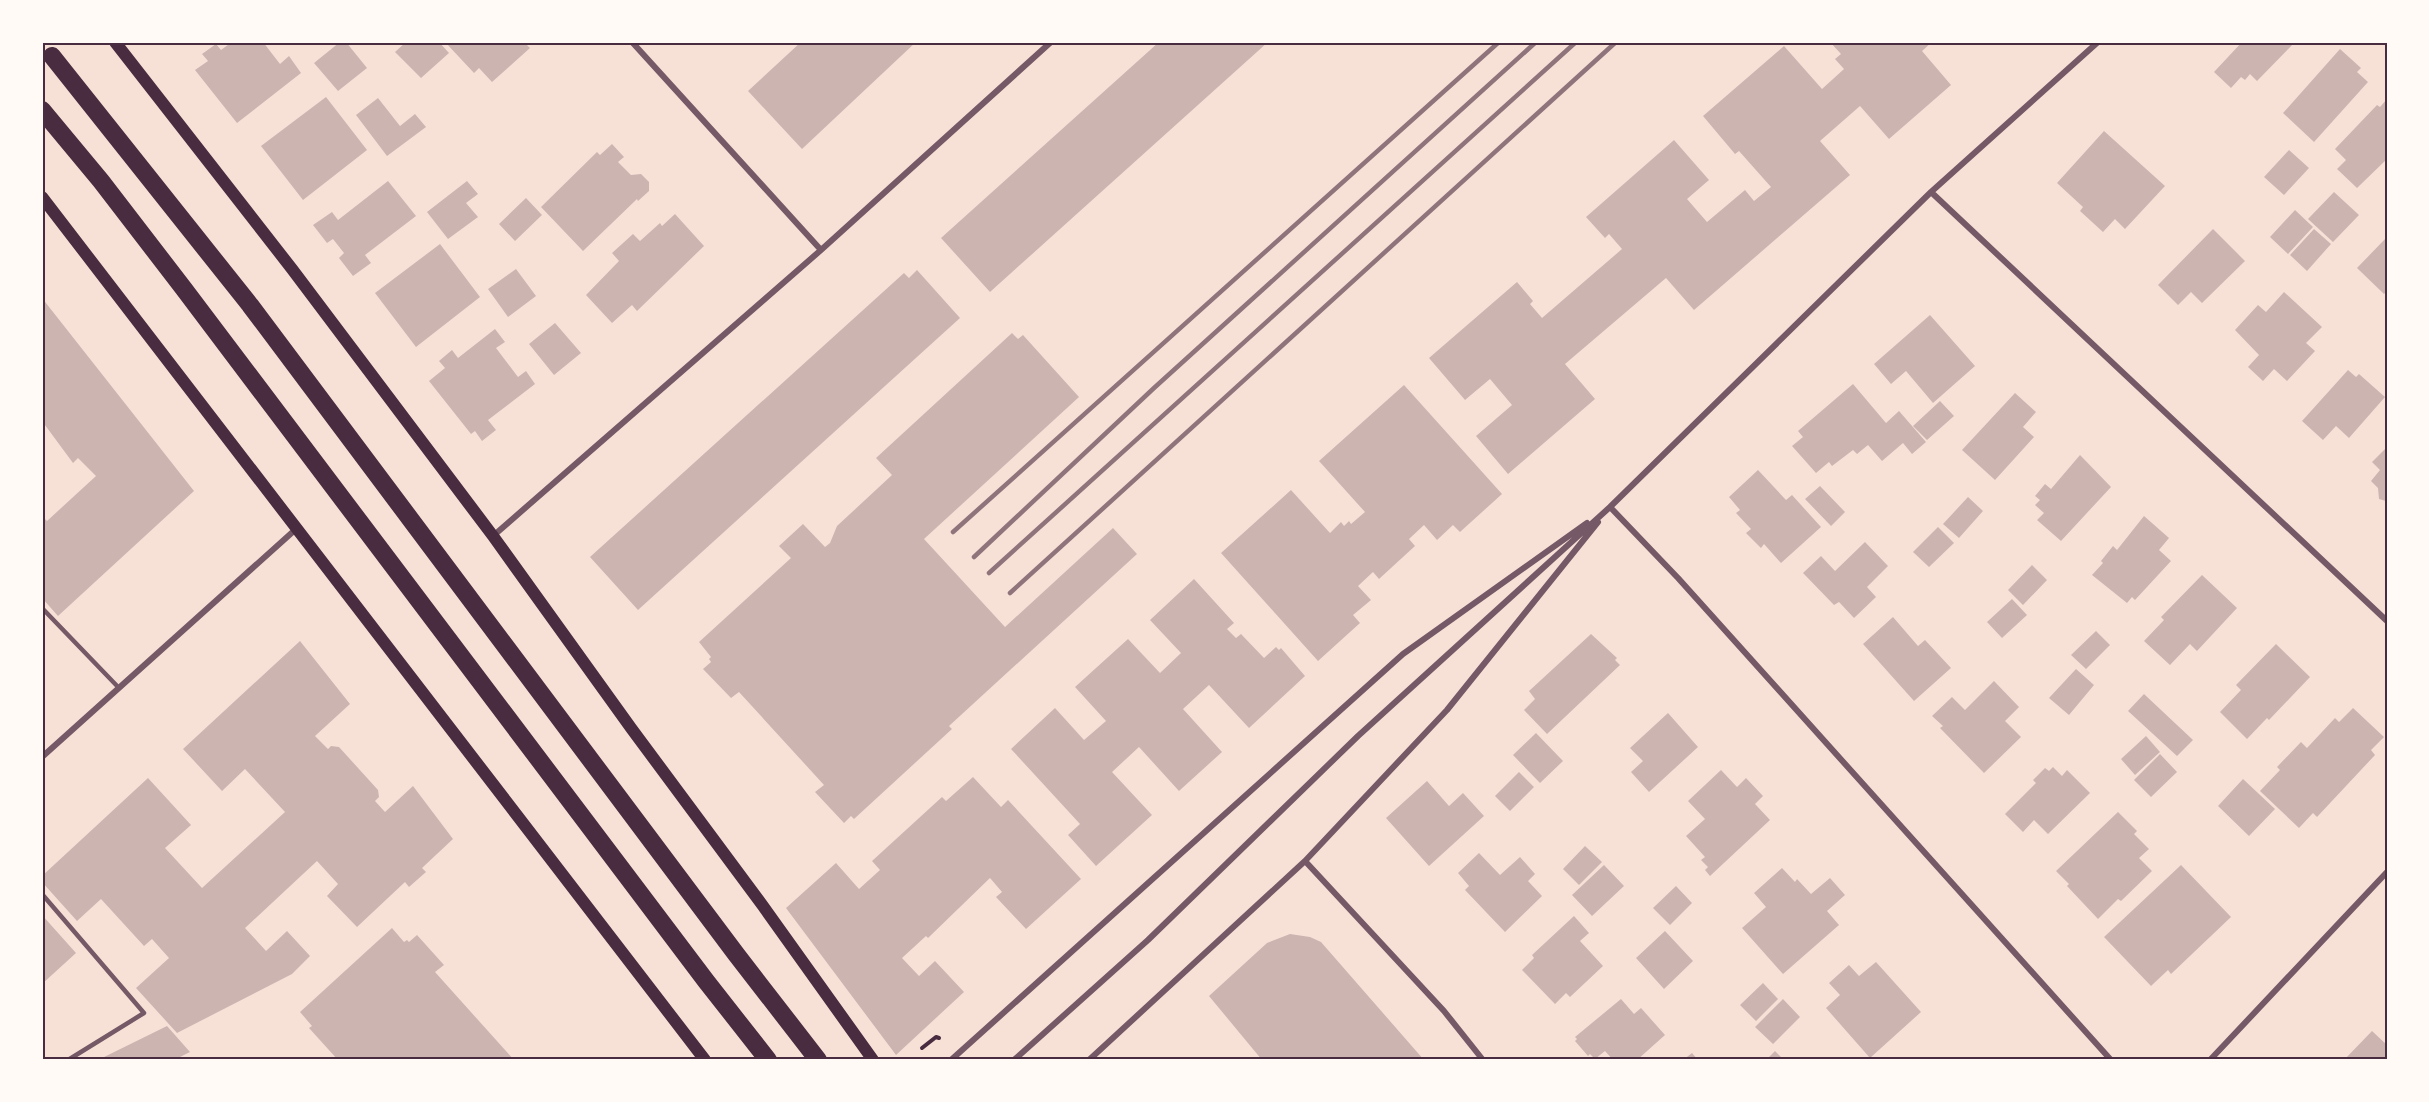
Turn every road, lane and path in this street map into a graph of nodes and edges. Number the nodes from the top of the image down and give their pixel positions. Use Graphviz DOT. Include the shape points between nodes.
graph roads {
  1 [pos="115,42"];
  2 [pos="632,42"];
  3 [pos="1051,42"];
  4 [pos="2098,42"];
  5 [pos="52,56"];
  6 [pos="42,110"];
  7 [pos="1931,192"];
  8 [pos="42,197"];
  9 [pos="821,250"];
  10 [pos="1610,507"];
  11 [pos="298,528"];
  12 [pos="493,536"];
  13 [pos="42,608"];
  14 [pos="2387,621"];
  15 [pos="118,688"];
  16 [pos="42,757"];
  17 [pos="1305,861"];
  18 [pos="2387,872"];
  19 [pos="42,894"];
  20 [pos="941,1039"];
  21 [pos="922,1048"];
  22 [pos="68,1060"];
  23 [pos="705,1060"];
  24 [pos="768,1060"];
  25 [pos="818,1060"];
  26 [pos="873,1060"];
  27 [pos="951,1060"];
  28 [pos="1014,1060"];
  29 [pos="1089,1060"];
  30 [pos="1483,1060"];
  31 [pos="2111,1060"];
  32 [pos="2210,1060"];
  1 -- 12 [label="main road"];
  2 -- 9 [label="street"];
  3 -- 9 [label="street"];
  4 -- 7 [label="street"];
  5 -- 25 [label="highway" via="250,305"];
  6 -- 24 [label="highway" via="191,298"];
  7 -- 10 [label="street"];
  7 -- 14 [label="street"];
  8 -- 11 [label="main road"];
  9 -- 12 [label="street"];
  10 -- 17 [label="street" via="1447,710"];
  10 -- 27 [label="street" via="1403,654"];
  10 -- 28 [label="street" via="1358,736 1148,940"];
  10 -- 31 [label="street"];
  11 -- 15 [label="street"];
  11 -- 23 [label="main road"];
  12 -- 26 [label="main road"];
  13 -- 15 [label="lane"];
  15 -- 16 [label="street"];
  17 -- 29 [label="street"];
  17 -- 30 [label="street" via="1444,1011"];
  18 -- 32 [label="street"];
  19 -- 22 [label="lane" via="144,1013"];
  20 -- 21 [label="path" via="936,1037"];
}
